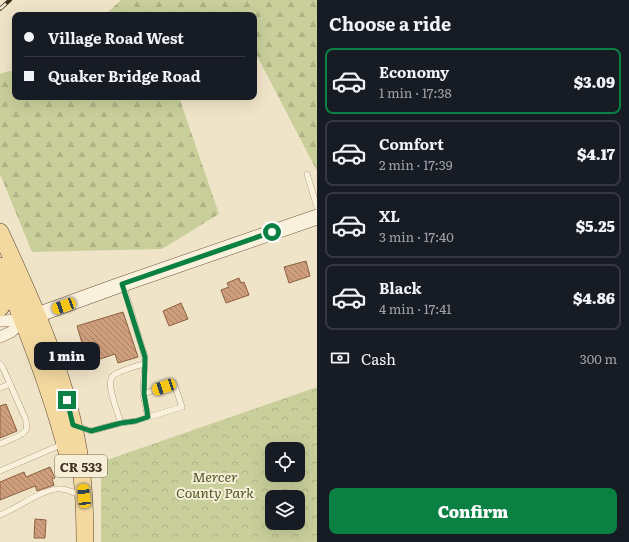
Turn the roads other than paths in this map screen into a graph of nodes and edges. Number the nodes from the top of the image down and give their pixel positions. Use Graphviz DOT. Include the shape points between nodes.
graph roads {
  1 [pos="307,174"];
  2 [pos="317,207"];
  3 [pos="317,217"];
  4 [pos="0,232"];
  5 [pos="3,272"];
  6 [pos="122,284"];
  7 [pos="0,308"];
  8 [pos="30,318"];
  9 [pos="0,321"];
  10 [pos="0,337"];
  11 [pos="0,364"];
  12 [pos="144,364"];
  13 [pos="10,384"];
  14 [pos="0,388"];
  15 [pos="144,394"];
  16 [pos="148,417"];
  17 [pos="121,423"];
  18 [pos="73,425"];
  19 [pos="65,443"];
  20 [pos="0,444"];
  21 [pos="0,471"];
  22 [pos="76,493"];
  23 [pos="0,515"];
  24 [pos="84,542"];
  1 -- 2 [label="lane"];
  3 -- 6 [label="main road"];
  4 -- 8 [label="main road, CR 533" via="30,297"];
  5 -- 7 [label="main road" via="3,303"];
  5 -- 8 [label="main road, CR 533"];
  6 -- 8 [label="main road"];
  6 -- 12 [label="lane" via="145,357"];
  8 -- 9 [label="street"];
  8 -- 10 [label="street"];
  8 -- 18 [label="main road, CR 533" via="59,375"];
  8 -- 19 [label="main road, CR 533"];
  11 -- 13 [label="lane"];
  12 -- 15 [label="lane"];
  12 -- 17 [label="lane" via="115,374 110,381"];
  13 -- 14 [label="lane"];
  13 -- 20 [label="lane" via="26,420 26,429 20,435"];
  15 -- 16 [label="lane"];
  15 -- 16 [label="lane" via="174,383 182,407"];
  16 -- 17 [label="lane"];
  17 -- 18 [label="lane" via="91,431"];
  18 -- 24 [label="main road, CR 533" via="84,496"];
  19 -- 21 [label="lane"];
  19 -- 22 [label="main road, CR 533"];
  22 -- 23 [label="lane" via="53,489"];
  22 -- 24 [label="main road, CR 533"];
}
